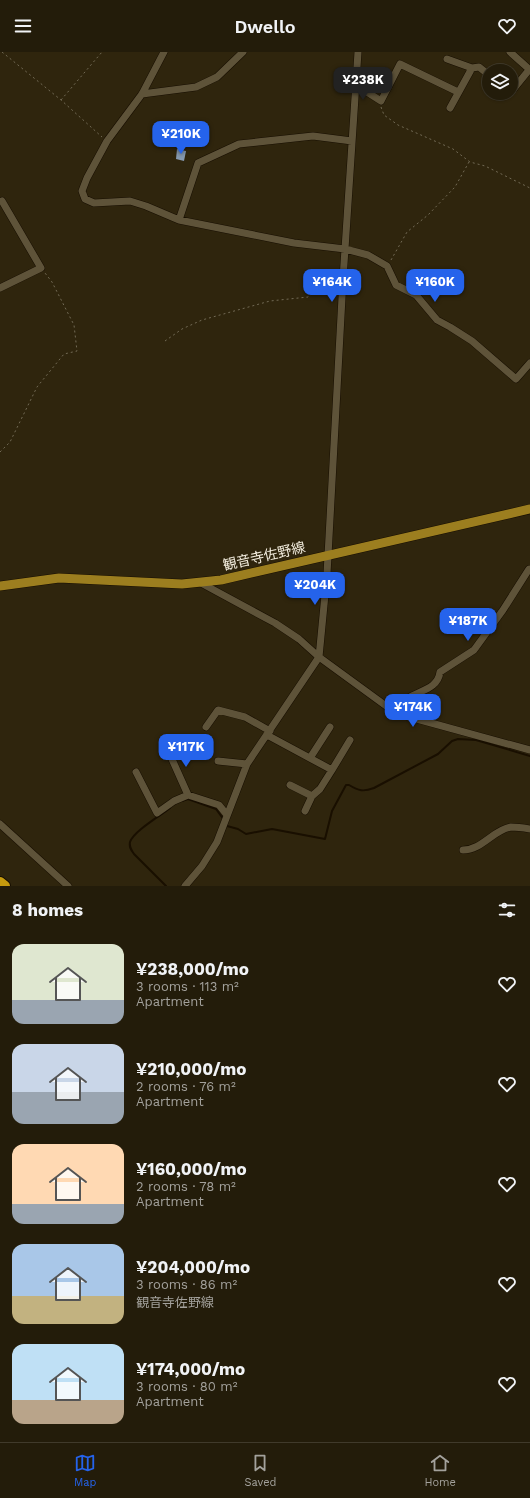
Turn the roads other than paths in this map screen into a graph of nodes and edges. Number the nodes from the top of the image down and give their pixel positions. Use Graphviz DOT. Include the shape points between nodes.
graph roads {
  1 [pos="164,52"];
  2 [pos="243,52"];
  3 [pos="358,52"];
  4 [pos="510,52"];
  5 [pos="448,59"];
  6 [pos="472,68"];
  7 [pos="482,69"];
  8 [pos="530,70"];
  9 [pos="518,84"];
  10 [pos="356,85"];
  11 [pos="458,92"];
  12 [pos="142,94"];
  13 [pos="450,108"];
  14 [pos="352,141"];
  15 [pos="2,201"];
  16 [pos="179,220"];
  17 [pos="345,249"];
  18 [pos="0,288"];
  19 [pos="530,363"];
  20 [pos="530,510"];
  21 [pos="328,556"];
  22 [pos="530,569"];
  23 [pos="201,583"];
  24 [pos="0,586"];
  25 [pos="319,657"];
  26 [pos="392,711"];
  27 [pos="206,727"];
  28 [pos="330,727"];
  29 [pos="268,733"];
  30 [pos="350,740"];
  31 [pos="167,748"];
  32 [pos="530,750"];
  33 [pos="310,758"];
  34 [pos="218,760"];
  35 [pos="247,764"];
  36 [pos="332,770"];
  37 [pos="136,772"];
  38 [pos="290,785"];
  39 [pos="188,795"];
  40 [pos="312,796"];
  41 [pos="304,811"];
  42 [pos="227,815"];
  43 [pos="0,824"];
  44 [pos="530,830"];
  45 [pos="463,850"];
  46 [pos="0,882"];
  47 [pos="5,886"];
  48 [pos="68,886"];
  49 [pos="185,886"];
  1 -- 12 [label="street"];
  2 -- 12 [label="street" via="217,77 196,86"];
  3 -- 10 [label="street"];
  4 -- 8 [label="street"];
  5 -- 6 [label="street"];
  6 -- 7 [label="street"];
  6 -- 11 [label="street"];
  8 -- 9 [label="street"];
  10 -- 11 [label="street" via="381,101 400,64"];
  10 -- 14 [label="street"];
  11 -- 13 [label="street"];
  12 -- 16 [label="street" via="107,141 82,191 85,199 94,203 130,201"];
  14 -- 16 [label="street" via="313,136 239,144 232,147 198,163"];
  14 -- 17 [label="street"];
  15 -- 18 [label="street" via="41,268"];
  16 -- 17 [label="street" via="294,243"];
  17 -- 19 [label="street" via="368,255 387,266 396,285 416,295 437,320 472,341 516,379"];
  17 -- 21 [label="street"];
  20 -- 21 [label="main road, 観音寺佐野線"];
  21 -- 23 [label="main road, 観音寺佐野線"];
  21 -- 25 [label="street"];
  22 -- 26 [label="street" via="474,650 440,672 440,678 434,685 410,697"];
  23 -- 24 [label="main road, 観音寺佐野線" via="59,578"];
  23 -- 25 [label="street" via="275,623 299,639"];
  25 -- 26 [label="street"];
  25 -- 29 [label="street"];
  26 -- 32 [label="street"];
  27 -- 29 [label="street" via="218,710 246,717"];
  28 -- 33 [label="street"];
  29 -- 33 [label="street"];
  29 -- 35 [label="street"];
  30 -- 36 [label="street"];
  31 -- 39 [label="street"];
  33 -- 36 [label="street"];
  34 -- 35 [label="street"];
  35 -- 42 [label="street"];
  36 -- 40 [label="street" via="320,789"];
  37 -- 39 [label="street" via="157,813"];
  38 -- 40 [label="street"];
  39 -- 42 [label="street" via="219,805"];
  40 -- 41 [label="street"];
  42 -- 49 [label="street" via="217,842"];
  43 -- 48 [label="street"];
  44 -- 45 [label="street" via="511,828 501,831 470,850"];
  46 -- 47 [label="highway"];
}
